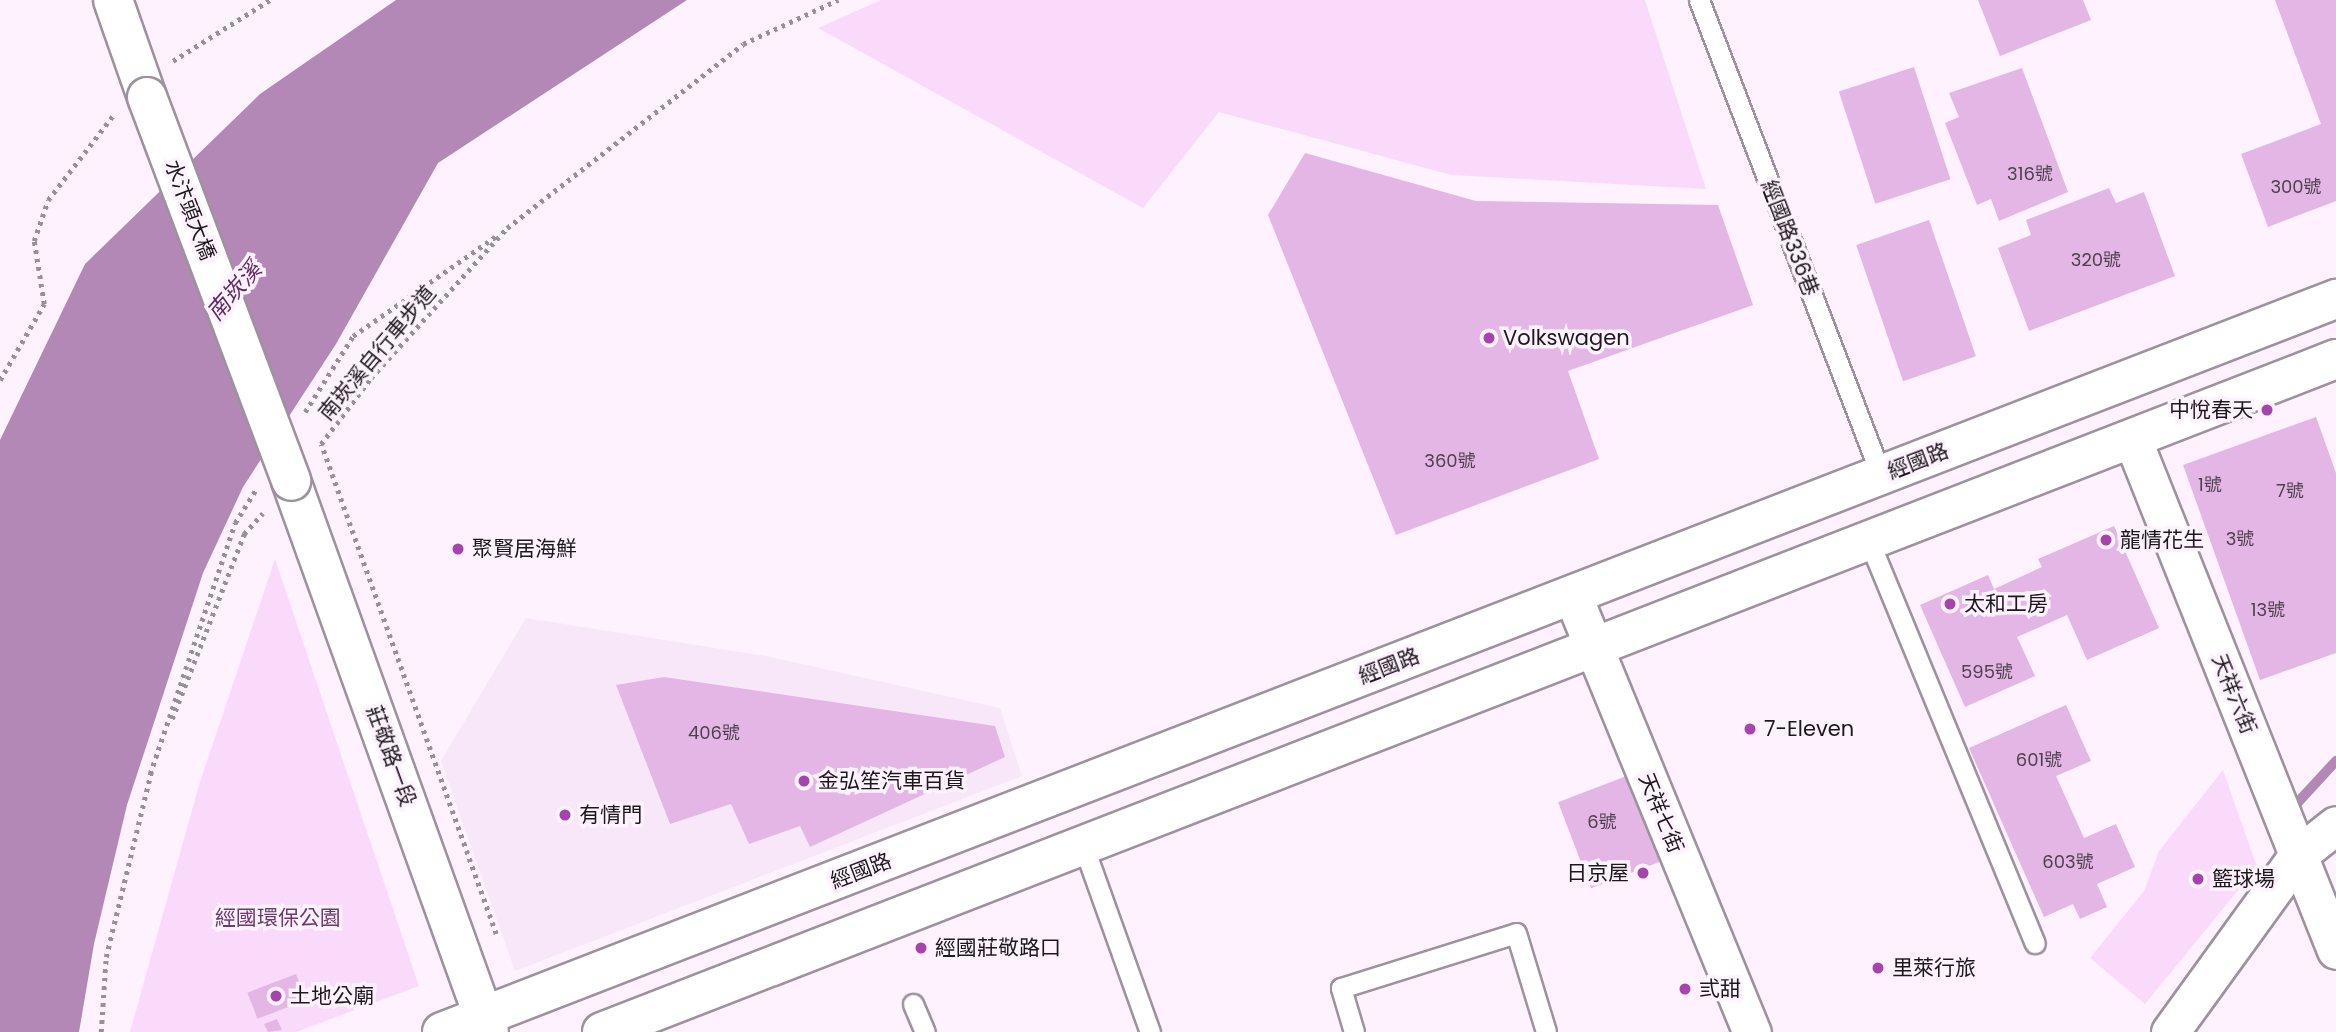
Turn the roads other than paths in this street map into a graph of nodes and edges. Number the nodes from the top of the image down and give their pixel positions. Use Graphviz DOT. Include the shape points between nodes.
graph roads {
  1 [pos="113,0"];
  2 [pos="1699,0"];
  3 [pos="2336,299"];
  4 [pos="2336,359"];
  5 [pos="2132,438"];
  6 [pos="1881,475"];
  7 [pos="291,481"];
  8 [pos="1869,541"];
  9 [pos="1572,594"];
  10 [pos="1593,648"];
  11 [pos="2336,825"];
  12 [pos="1083,845"];
  13 [pos="2295,847"];
  14 [pos="2035,943"];
  15 [pos="2336,950"];
  16 [pos="913,1004"];
  17 [pos="486,1024"];
  18 [pos="442,1032"];
  19 [pos="602,1032"];
  20 [pos="925,1032"];
  21 [pos="1150,1032"];
  22 [pos="1354,1032"];
  23 [pos="1546,1032"];
  24 [pos="1752,1032"];
  25 [pos="2170,1032"];
  1 -- 7 [label="street, 水汴頭大橋, bridge"];
  2 -- 6 [label="lane, 經國路336巷"];
  3 -- 6 [label="street, 經國路"];
  4 -- 5 [label="street"];
  5 -- 8 [label="street"];
  5 -- 13 [label="street, 天祥六街"];
  6 -- 9 [label="street, 經國路"];
  7 -- 17 [label="street, 莊敬路一段"];
  8 -- 10 [label="street"];
  8 -- 14 [label="lane"];
  9 -- 10 [label="street, 天祥七街"];
  9 -- 17 [label="street, 經國路"];
  10 -- 12 [label="street"];
  10 -- 24 [label="street, 天祥七街"];
  11 -- 13 [label="street"];
  12 -- 19 [label="street"];
  12 -- 21 [label="lane"];
  13 -- 15 [label="street, 天祥六街"];
  13 -- 25 [label="street"];
  16 -- 20 [label="lane"];
  17 -- 18 [label="street, 經國路"];
  22 -- 23 [label="lane" via="1341,988 1516,933"];
}
